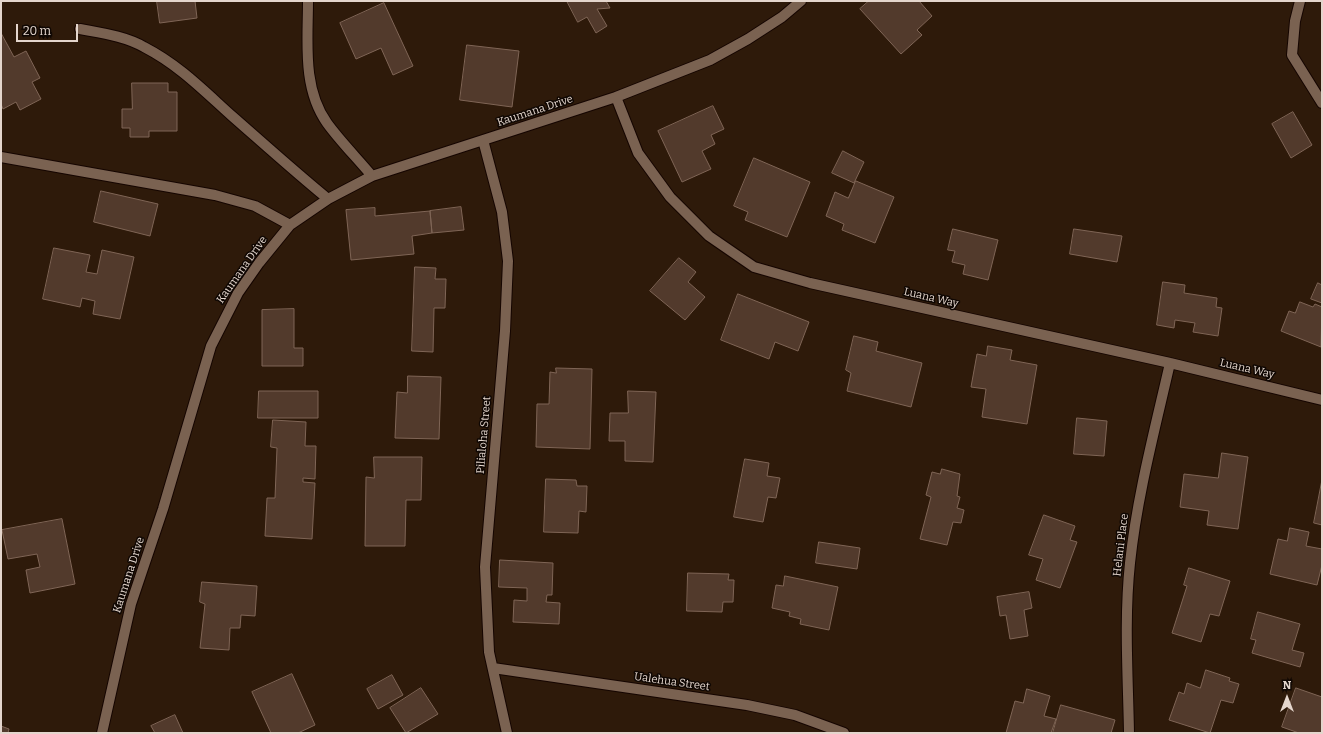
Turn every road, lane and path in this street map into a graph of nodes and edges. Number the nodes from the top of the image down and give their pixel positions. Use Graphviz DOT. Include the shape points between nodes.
graph roads {
  1 [pos="308,1"];
  2 [pos="801,1"];
  3 [pos="1300,1"];
  4 [pos="80,29"];
  5 [pos="616,97"];
  6 [pos="1322,103"];
  7 [pos="483,140"];
  8 [pos="1,157"];
  9 [pos="372,176"];
  10 [pos="328,199"];
  11 [pos="290,225"];
  12 [pos="1170,363"];
  13 [pos="1322,400"];
  14 [pos="493,668"];
  15 [pos="102,733"];
  16 [pos="507,733"];
  17 [pos="844,733"];
  18 [pos="1129,733"];
  1 -- 9 [label="street" via="308,61 310,83 317,103 326,122"];
  2 -- 5 [label="street, Kaumana Drive" via="782,17 710,60"];
  3 -- 6 [label="street" via="1295,21 1292,55"];
  4 -- 10 [label="street" via="115,36 143,46 186,72 278,157"];
  5 -- 7 [label="street, Kaumana Drive"];
  5 -- 12 [label="street, Luana Way" via="638,153 670,197 709,236 754,268 810,283"];
  7 -- 9 [label="street, Kaumana Drive"];
  7 -- 14 [label="street, Pilialoha Street" via="502,212 508,261 505,331 485,567 489,652"];
  8 -- 11 [label="street" via="215,195 255,206"];
  9 -- 10 [label="street, Kaumana Drive"];
  10 -- 11 [label="street, Kaumana Drive"];
  11 -- 15 [label="street, Kaumana Drive" via="238,293 211,346 165,502 131,604"];
  12 -- 13 [label="street, Luana Way"];
  12 -- 18 [label="street, Helani Place" via="1138,512 1130,562 1126,607"];
  14 -- 16 [label="street, Pilialoha Street"];
  14 -- 17 [label="street, Ualehua Street" via="747,705 795,715"];
}
